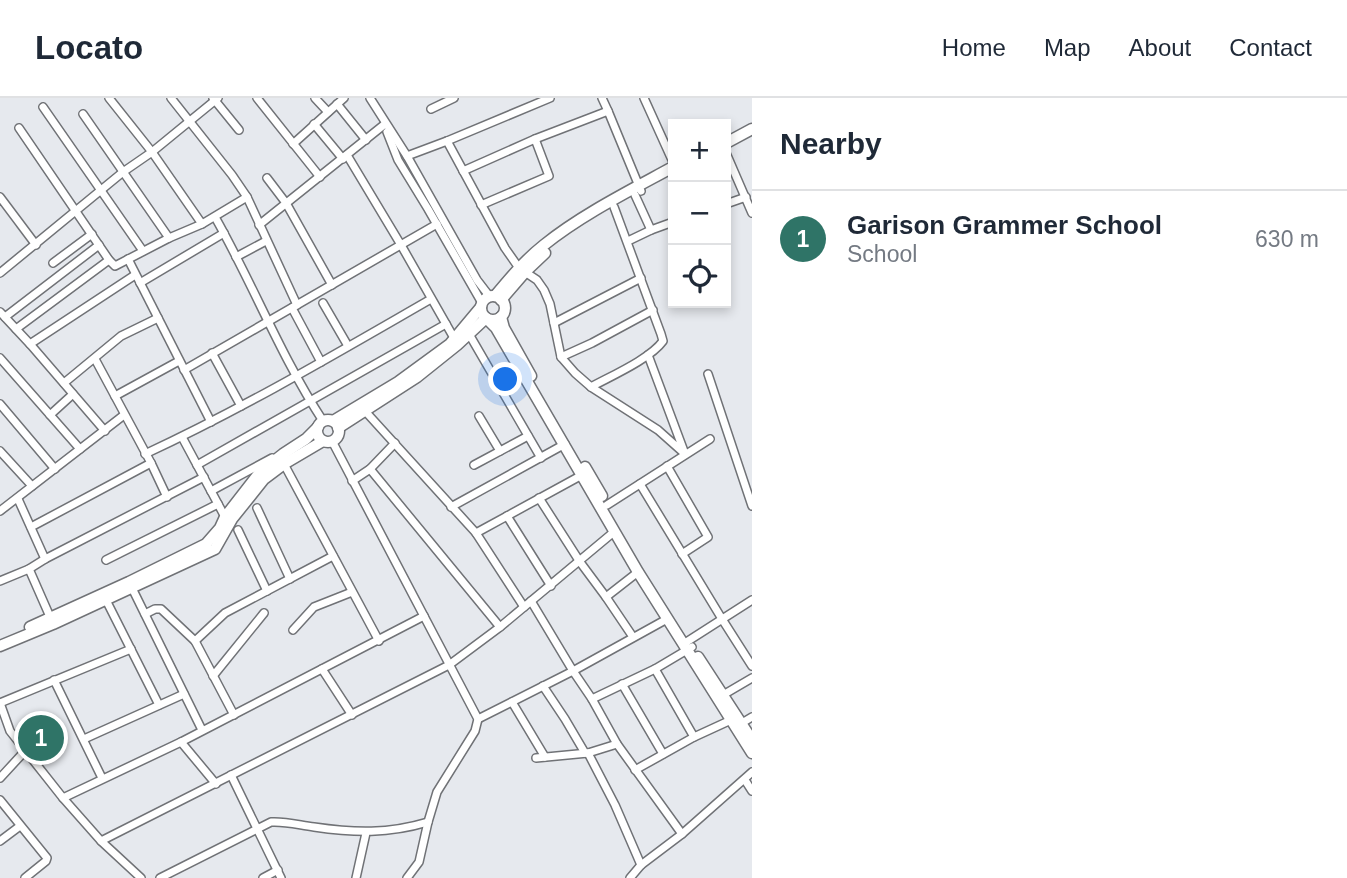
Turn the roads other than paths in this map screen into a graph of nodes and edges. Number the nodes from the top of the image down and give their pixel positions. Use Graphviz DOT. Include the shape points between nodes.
graph roads {
  1 [pos="109,98"];
  2 [pos="171,98"];
  3 [pos="257,98"];
  4 [pos="316,98"];
  5 [pos="370,98"];
  6 [pos="454,98"];
  7 [pos="550,98"];
  8 [pos="602,98"];
  9 [pos="643,98"];
  10 [pos="215,99"];
  11 [pos="340,101"];
  12 [pos="438,102"];
  13 [pos="43,107"];
  14 [pos="431,109"];
  15 [pos="328,111"];
  16 [pos="608,111"];
  17 [pos="83,114"];
  18 [pos="189,121"];
  19 [pos="314,124"];
  20 [pos="385,124"];
  21 [pos="19,128"];
  22 [pos="752,129"];
  23 [pos="239,130"];
  24 [pos="752,137"];
  25 [pos="535,139"];
  26 [pos="366,140"];
  27 [pos="447,141"];
  28 [pos="731,141"];
  29 [pos="293,144"];
  30 [pos="731,149"];
  31 [pos="152,152"];
  32 [pos="668,154"];
  33 [pos="407,156"];
  34 [pos="345,157"];
  35 [pos="731,163"];
  36 [pos="668,169"];
  37 [pos="463,171"];
  38 [pos="124,172"];
  39 [pos="668,176"];
  40 [pos="267,177"];
  41 [pos="320,177"];
  42 [pos="100,190"];
  43 [pos="638,190"];
  44 [pos="0,197"];
  45 [pos="247,197"];
  46 [pos="746,197"];
  47 [pos="731,202"];
  48 [pos="286,203"];
  49 [pos="481,205"];
  50 [pos="432,207"];
  51 [pos="614,207"];
  52 [pos="76,211"];
  53 [pos="752,213"];
  54 [pos="215,217"];
  55 [pos="202,224"];
  56 [pos="437,224"];
  57 [pos="668,224"];
  58 [pos="259,225"];
  59 [pos="651,230"];
  60 [pos="223,233"];
  61 [pos="92,234"];
  62 [pos="169,238"];
  63 [pos="266,241"];
  64 [pos="628,241"];
  65 [pos="36,245"];
  66 [pos="99,245"];
  67 [pos="401,245"];
  68 [pos="143,251"];
  69 [pos="236,257"];
  70 [pos="128,259"];
  71 [pos="109,260"];
  72 [pos="53,263"];
  73 [pos="523,270"];
  74 [pos="0,273"];
  75 [pos="135,275"];
  76 [pos="641,278"];
  77 [pos="140,283"];
  78 [pos="332,285"];
  79 [pos="431,299"];
  80 [pos="490,301"];
  81 [pos="323,303"];
  82 [pos="295,307"];
  83 [pos="653,310"];
  84 [pos="2,314"];
  85 [pos="501,317"];
  86 [pos="158,318"];
  87 [pos="487,319"];
  88 [pos="269,320"];
  89 [pos="554,323"];
  90 [pos="446,324"];
  91 [pos="16,329"];
  92 [pos="469,334"];
  93 [pos="454,338"];
  94 [pos="30,344"];
  95 [pos="348,346"];
  96 [pos="212,353"];
  97 [pos="648,355"];
  98 [pos="561,357"];
  99 [pos="0,358"];
  100 [pos="95,359"];
  101 [pos="179,361"];
  102 [pos="321,362"];
  103 [pos="184,370"];
  104 [pos="708,374"];
  105 [pos="296,376"];
  106 [pos="64,383"];
  107 [pos="591,387"];
  108 [pos="73,394"];
  109 [pos="115,396"];
  110 [pos="311,402"];
  111 [pos="0,404"];
  112 [pos="241,406"];
  113 [pos="545,406"];
  114 [pos="365,411"];
  115 [pos="50,415"];
  116 [pos="124,415"];
  117 [pos="479,416"];
  118 [pos="211,422"];
  119 [pos="673,422"];
  120 [pos="328,424"];
  121 [pos="657,430"];
  122 [pos="105,431"];
  123 [pos="528,436"];
  124 [pos="182,437"];
  125 [pos="710,439"];
  126 [pos="328,441"];
  127 [pos="395,443"];
  128 [pos="565,444"];
  129 [pos="80,449"];
  130 [pos="500,450"];
  131 [pos="0,451"];
  132 [pos="145,454"];
  133 [pos="685,454"];
  134 [pos="541,458"];
  135 [pos="284,459"];
  136 [pos="151,463"];
  137 [pos="197,465"];
  138 [pos="474,465"];
  139 [pos="667,466"];
  140 [pos="55,469"];
  141 [pos="370,469"];
  142 [pos="582,475"];
  143 [pos="204,477"];
  144 [pos="352,481"];
  145 [pos="591,484"];
  146 [pos="640,484"];
  147 [pos="32,486"];
  148 [pos="211,491"];
  149 [pos="167,496"];
  150 [pos="539,498"];
  151 [pos="18,499"];
  152 [pos="218,505"];
  153 [pos="607,505"];
  154 [pos="752,506"];
  155 [pos="452,507"];
  156 [pos="257,508"];
  157 [pos="0,511"];
  158 [pos="507,516"];
  159 [pos="225,517"];
  160 [pos="31,527"];
  161 [pos="238,530"];
  162 [pos="615,531"];
  163 [pos="476,533"];
  164 [pos="682,554"];
  165 [pos="333,556"];
  166 [pos="45,559"];
  167 [pos="106,560"];
  168 [pos="580,562"];
  169 [pos="29,569"];
  170 [pos="638,572"];
  171 [pos="290,579"];
  172 [pos="0,581"];
  173 [pos="551,586"];
  174 [pos="132,588"];
  175 [pos="267,591"];
  176 [pos="352,592"];
  177 [pos="654,592"];
  178 [pos="606,597"];
  179 [pos="106,600"];
  180 [pos="752,600"];
  181 [pos="528,604"];
  182 [pos="264,613"];
  183 [pos="145,614"];
  184 [pos="424,616"];
  185 [pos="667,619"];
  186 [pos="722,619"];
  187 [pos="52,621"];
  188 [pos="500,627"];
  189 [pos="293,630"];
  190 [pos="633,636"];
  191 [pos="0,639"];
  192 [pos="195,641"];
  193 [pos="379,641"];
  194 [pos="0,646"];
  195 [pos="689,646"];
  196 [pos="131,649"];
  197 [pos="449,665"];
  198 [pos="752,666"];
  199 [pos="655,668"];
  200 [pos="322,669"];
  201 [pos="573,671"];
  202 [pos="214,676"];
  203 [pos="752,678"];
  204 [pos="54,680"];
  205 [pos="622,684"];
  206 [pos="543,687"];
  207 [pos="184,694"];
  208 [pos="723,695"];
  209 [pos="592,699"];
  210 [pos="512,702"];
  211 [pos="0,703"];
  212 [pos="159,705"];
  213 [pos="234,715"];
  214 [pos="352,715"];
  215 [pos="752,717"];
  216 [pos="478,719"];
  217 [pos="731,720"];
  218 [pos="742,723"];
  219 [pos="202,730"];
  220 [pos="694,737"];
  221 [pos="84,739"];
  222 [pos="752,740"];
  223 [pos="181,742"];
  224 [pos="617,744"];
  225 [pos="25,751"];
  226 [pos="587,753"];
  227 [pos="752,753"];
  228 [pos="663,754"];
  229 [pos="635,770"];
  230 [pos="752,772"];
  231 [pos="231,775"];
  232 [pos="0,778"];
  233 [pos="102,778"];
  234 [pos="744,780"];
  235 [pos="216,784"];
  236 [pos="752,791"];
  237 [pos="63,797"];
  238 [pos="0,800"];
  239 [pos="428,822"];
  240 [pos="20,826"];
  241 [pos="258,828"];
  242 [pos="366,833"];
  243 [pos="682,834"];
  244 [pos="0,841"];
  245 [pos="101,841"];
  246 [pos="640,865"];
  247 [pos="280,874"];
  248 [pos="25,878"];
  249 [pos="141,878"];
  250 [pos="160,878"];
  251 [pos="263,878"];
  252 [pos="356,878"];
  253 [pos="407,878"];
  254 [pos="631,878"];
  1 -- 31 [label="street"];
  2 -- 18 [label="street"];
  3 -- 29 [label="street"];
  4 -- 15 [label="street"];
  5 -- 20 [label="street"];
  6 -- 12 [label="street"];
  7 -- 27 [label="street"];
  8 -- 16 [label="street"];
  9 -- 32 [label="street"];
  10 -- 18 [label="street"];
  10 -- 23 [label="street"];
  11 -- 15 [label="street"];
  11 -- 26 [label="street"];
  12 -- 14 [label="street"];
  13 -- 42 [label="street"];
  15 -- 19 [label="street"];
  16 -- 25 [label="street"];
  16 -- 43 [label="street"];
  17 -- 38 [label="street"];
  18 -- 31 [label="street"];
  18 -- 45 [label="street"];
  19 -- 29 [label="street"];
  19 -- 34 [label="street"];
  20 -- 26 [label="street"];
  20 -- 33 [label="street"];
  20 -- 50 [label="street" via="398,160"];
  21 -- 52 [label="street"];
  22 -- 28 [label="main road"];
  24 -- 30 [label="main road"];
  25 -- 37 [label="street"];
  25 -- 49 [label="street" via="549,176"];
  26 -- 34 [label="street"];
  27 -- 33 [label="street"];
  27 -- 37 [label="street"];
  29 -- 41 [label="street"];
  31 -- 38 [label="street"];
  31 -- 55 [label="street"];
  33 -- 50 [label="street"];
  34 -- 41 [label="street"];
  34 -- 67 [label="street"];
  35 -- 46 [label="street"];
  36 -- 43 [label="main road"];
  37 -- 49 [label="street"];
  38 -- 42 [label="street"];
  38 -- 62 [label="street"];
  39 -- 43 [label="main road"];
  40 -- 48 [label="street"];
  41 -- 48 [label="street"];
  42 -- 52 [label="street"];
  42 -- 68 [label="street"];
  43 -- 51 [label="main road"];
  43 -- 59 [label="street"];
  43 -- 73 [label="main road" via="565,230 543,246"];
  44 -- 65 [label="street"];
  45 -- 54 [label="street"];
  45 -- 58 [label="street"];
  46 -- 47 [label="street"];
  46 -- 53 [label="street"];
  48 -- 58 [label="street"];
  48 -- 78 [label="street"];
  49 -- 73 [label="street"];
  50 -- 56 [label="street"];
  50 -- 80 [label="street"];
  51 -- 64 [label="street"];
  51 -- 73 [label="main road"];
  52 -- 61 [label="street"];
  52 -- 65 [label="street"];
  54 -- 55 [label="street"];
  54 -- 60 [label="street"];
  55 -- 62 [label="street"];
  56 -- 67 [label="street"];
  56 -- 80 [label="street"];
  57 -- 59 [label="street"];
  58 -- 63 [label="street"];
  59 -- 64 [label="street"];
  60 -- 69 [label="street"];
  60 -- 77 [label="street"];
  61 -- 66 [label="street"];
  61 -- 72 [label="street"];
  62 -- 68 [label="street"];
  63 -- 69 [label="street"];
  63 -- 82 [label="street"];
  64 -- 76 [label="street"];
  65 -- 74 [label="street"];
  66 -- 71 [label="street"];
  66 -- 84 [label="street"];
  67 -- 78 [label="street"];
  67 -- 79 [label="street"];
  68 -- 70 [label="street"];
  69 -- 88 [label="street"];
  70 -- 71 [label="street" via="115,266"];
  70 -- 75 [label="street"];
  71 -- 91 [label="street"];
  73 -- 80 [label="main road"];
  73 -- 89 [label="street" via="544,290"];
  75 -- 77 [label="street"];
  75 -- 94 [label="street"];
  76 -- 83 [label="street"];
  76 -- 89 [label="street"];
  77 -- 86 [label="street"];
  78 -- 82 [label="street"];
  79 -- 90 [label="street"];
  79 -- 95 [label="street"];
  80 -- 85 [label="main road" via="504,303"];
  80 -- 87 [label="main road" via="481,312"];
  80 -- 93 [label="main road"];
  81 -- 95 [label="street"];
  82 -- 88 [label="street"];
  82 -- 102 [label="street"];
  83 -- 97 [label="street" via="663,341"];
  83 -- 98 [label="street"];
  84 -- 91 [label="street"];
  85 -- 87 [label="main road"];
  85 -- 113 [label="main road"];
  86 -- 100 [label="street" via="121,337"];
  86 -- 101 [label="street"];
  87 -- 92 [label="main road"];
  87 -- 113 [label="main road"];
  88 -- 96 [label="street"];
  88 -- 105 [label="street"];
  89 -- 98 [label="street"];
  90 -- 93 [label="street"];
  90 -- 110 [label="street"];
  91 -- 94 [label="street"];
  92 -- 114 [label="main road" via="417,377"];
  92 -- 123 [label="street"];
  93 -- 120 [label="main road" via="398,382"];
  94 -- 106 [label="street"];
  95 -- 102 [label="street"];
  96 -- 103 [label="street"];
  96 -- 112 [label="street"];
  97 -- 107 [label="street"];
  97 -- 119 [label="street"];
  98 -- 107 [label="street"];
  99 -- 115 [label="street"];
  100 -- 106 [label="street"];
  100 -- 109 [label="street"];
  101 -- 103 [label="street"];
  101 -- 109 [label="street"];
  102 -- 105 [label="street"];
  103 -- 118 [label="street"];
  104 -- 154 [label="street"];
  105 -- 110 [label="street"];
  105 -- 112 [label="street"];
  106 -- 108 [label="street"];
  107 -- 121 [label="street"];
  108 -- 115 [label="street"];
  108 -- 122 [label="street"];
  109 -- 116 [label="street"];
  110 -- 120 [label="street"];
  110 -- 137 [label="street"];
  111 -- 140 [label="street"];
  112 -- 118 [label="street"];
  113 -- 128 [label="main road"];
  113 -- 145 [label="main road"];
  114 -- 120 [label="main road"];
  114 -- 127 [label="street"];
  115 -- 129 [label="street"];
  116 -- 122 [label="street"];
  116 -- 132 [label="street"];
  117 -- 130 [label="street"];
  118 -- 124 [label="street"];
  119 -- 121 [label="street"];
  119 -- 133 [label="street"];
  120 -- 126 [label="main road" via="337,436"];
  120 -- 126 [label="main road" via="317,432"];
  120 -- 135 [label="main road"];
  121 -- 133 [label="street"];
  122 -- 129 [label="street"];
  123 -- 130 [label="street"];
  123 -- 134 [label="street"];
  124 -- 132 [label="street"];
  124 -- 137 [label="street"];
  125 -- 133 [label="street"];
  126 -- 135 [label="main road"];
  126 -- 144 [label="street"];
  127 -- 141 [label="street"];
  127 -- 155 [label="street"];
  128 -- 134 [label="street"];
  128 -- 142 [label="main road"];
  129 -- 140 [label="street"];
  130 -- 138 [label="street"];
  131 -- 147 [label="street"];
  132 -- 136 [label="street"];
  133 -- 139 [label="street"];
  134 -- 155 [label="street"];
  135 -- 148 [label="street"];
  135 -- 159 [label="main road" via="260,472"];
  135 -- 165 [label="street"];
  135 -- 174 [label="main road" via="232,519 215,549"];
  136 -- 149 [label="street"];
  136 -- 160 [label="street"];
  137 -- 143 [label="street"];
  139 -- 146 [label="street"];
  139 -- 164 [label="street" via="708,537"];
  140 -- 147 [label="street"];
  141 -- 144 [label="street"];
  141 -- 188 [label="street"];
  142 -- 145 [label="main road"];
  142 -- 150 [label="street"];
  143 -- 148 [label="street"];
  143 -- 149 [label="street"];
  144 -- 184 [label="street"];
  145 -- 153 [label="main road"];
  145 -- 162 [label="main road"];
  146 -- 153 [label="street"];
  146 -- 164 [label="street"];
  147 -- 151 [label="street"];
  148 -- 152 [label="street"];
  149 -- 166 [label="street"];
  150 -- 158 [label="street"];
  150 -- 168 [label="street"];
  151 -- 157 [label="street"];
  151 -- 160 [label="street"];
  152 -- 159 [label="street"];
  152 -- 167 [label="street"];
  153 -- 177 [label="main road"];
  155 -- 163 [label="street"];
  156 -- 171 [label="street"];
  158 -- 163 [label="street"];
  158 -- 173 [label="street"];
  159 -- 187 [label="main road" via="206,544"];
  160 -- 166 [label="street"];
  161 -- 175 [label="street"];
  162 -- 168 [label="street"];
  162 -- 170 [label="main road"];
  163 -- 181 [label="street"];
  164 -- 186 [label="street"];
  165 -- 171 [label="street"];
  165 -- 176 [label="street"];
  166 -- 169 [label="street"];
  168 -- 173 [label="street"];
  168 -- 178 [label="street"];
  169 -- 172 [label="street"];
  169 -- 187 [label="street"];
  170 -- 177 [label="main road"];
  170 -- 178 [label="street"];
  171 -- 175 [label="street"];
  173 -- 181 [label="street"];
  174 -- 179 [label="main road"];
  174 -- 183 [label="street"];
  175 -- 192 [label="street" via="225,613"];
  176 -- 189 [label="street" via="314,607"];
  176 -- 193 [label="street"];
  177 -- 185 [label="main road"];
  177 -- 195 [label="main road"];
  178 -- 190 [label="street"];
  179 -- 187 [label="main road"];
  179 -- 196 [label="street"];
  180 -- 186 [label="street"];
  181 -- 188 [label="street"];
  181 -- 201 [label="street"];
  182 -- 202 [label="street"];
  183 -- 192 [label="street" via="162,609"];
  183 -- 207 [label="street"];
  184 -- 193 [label="street"];
  184 -- 197 [label="street"];
  185 -- 190 [label="street"];
  185 -- 195 [label="main road"];
  186 -- 195 [label="street"];
  186 -- 198 [label="street"];
  187 -- 191 [label="main road"];
  187 -- 194 [label="main road"];
  188 -- 197 [label="street"];
  190 -- 201 [label="street"];
  192 -- 202 [label="street"];
  193 -- 200 [label="street"];
  195 -- 199 [label="street"];
  195 -- 208 [label="main road"];
  195 -- 217 [label="main road"];
  196 -- 204 [label="street"];
  196 -- 212 [label="street"];
  197 -- 214 [label="street"];
  197 -- 216 [label="street"];
  199 -- 205 [label="street"];
  199 -- 220 [label="street"];
  200 -- 213 [label="street"];
  200 -- 214 [label="street"];
  201 -- 206 [label="street"];
  201 -- 209 [label="street"];
  202 -- 213 [label="street"];
  203 -- 208 [label="street"];
  204 -- 211 [label="street"];
  204 -- 221 [label="street"];
  205 -- 209 [label="street"];
  205 -- 228 [label="street"];
  206 -- 210 [label="street"];
  206 -- 226 [label="street"];
  207 -- 212 [label="street"];
  207 -- 219 [label="street"];
  208 -- 218 [label="main road"];
  209 -- 224 [label="street"];
  210 -- 216 [label="street"];
  210 -- 226 [label="street" via="541,758"];
  211 -- 225 [label="street" via="10,731"];
  212 -- 221 [label="street"];
  213 -- 219 [label="street"];
  214 -- 231 [label="street"];
  215 -- 218 [label="street"];
  216 -- 239 [label="street" via="437,792"];
  217 -- 220 [label="street"];
  217 -- 227 [label="main road"];
  218 -- 222 [label="main road"];
  219 -- 223 [label="street"];
  220 -- 228 [label="street"];
  221 -- 233 [label="street"];
  223 -- 233 [label="street"];
  223 -- 235 [label="street"];
  224 -- 226 [label="street"];
  224 -- 229 [label="street"];
  225 -- 232 [label="street"];
  225 -- 237 [label="street"];
  226 -- 246 [label="street"];
  228 -- 229 [label="street"];
  229 -- 243 [label="street"];
  230 -- 234 [label="street"];
  231 -- 235 [label="street"];
  231 -- 241 [label="street"];
  233 -- 237 [label="street"];
  234 -- 236 [label="street"];
  234 -- 243 [label="street"];
  235 -- 245 [label="street"];
  237 -- 245 [label="street"];
  238 -- 240 [label="street"];
  239 -- 242 [label="street"];
  239 -- 253 [label="street" via="419,862"];
  240 -- 244 [label="street"];
  240 -- 248 [label="street" via="47,858"];
  241 -- 242 [label="street" via="280,821"];
  241 -- 247 [label="street"];
  241 -- 250 [label="street"];
  242 -- 252 [label="street"];
  243 -- 246 [label="street"];
  245 -- 249 [label="street"];
  246 -- 254 [label="street"];
  247 -- 251 [label="street"];
}
